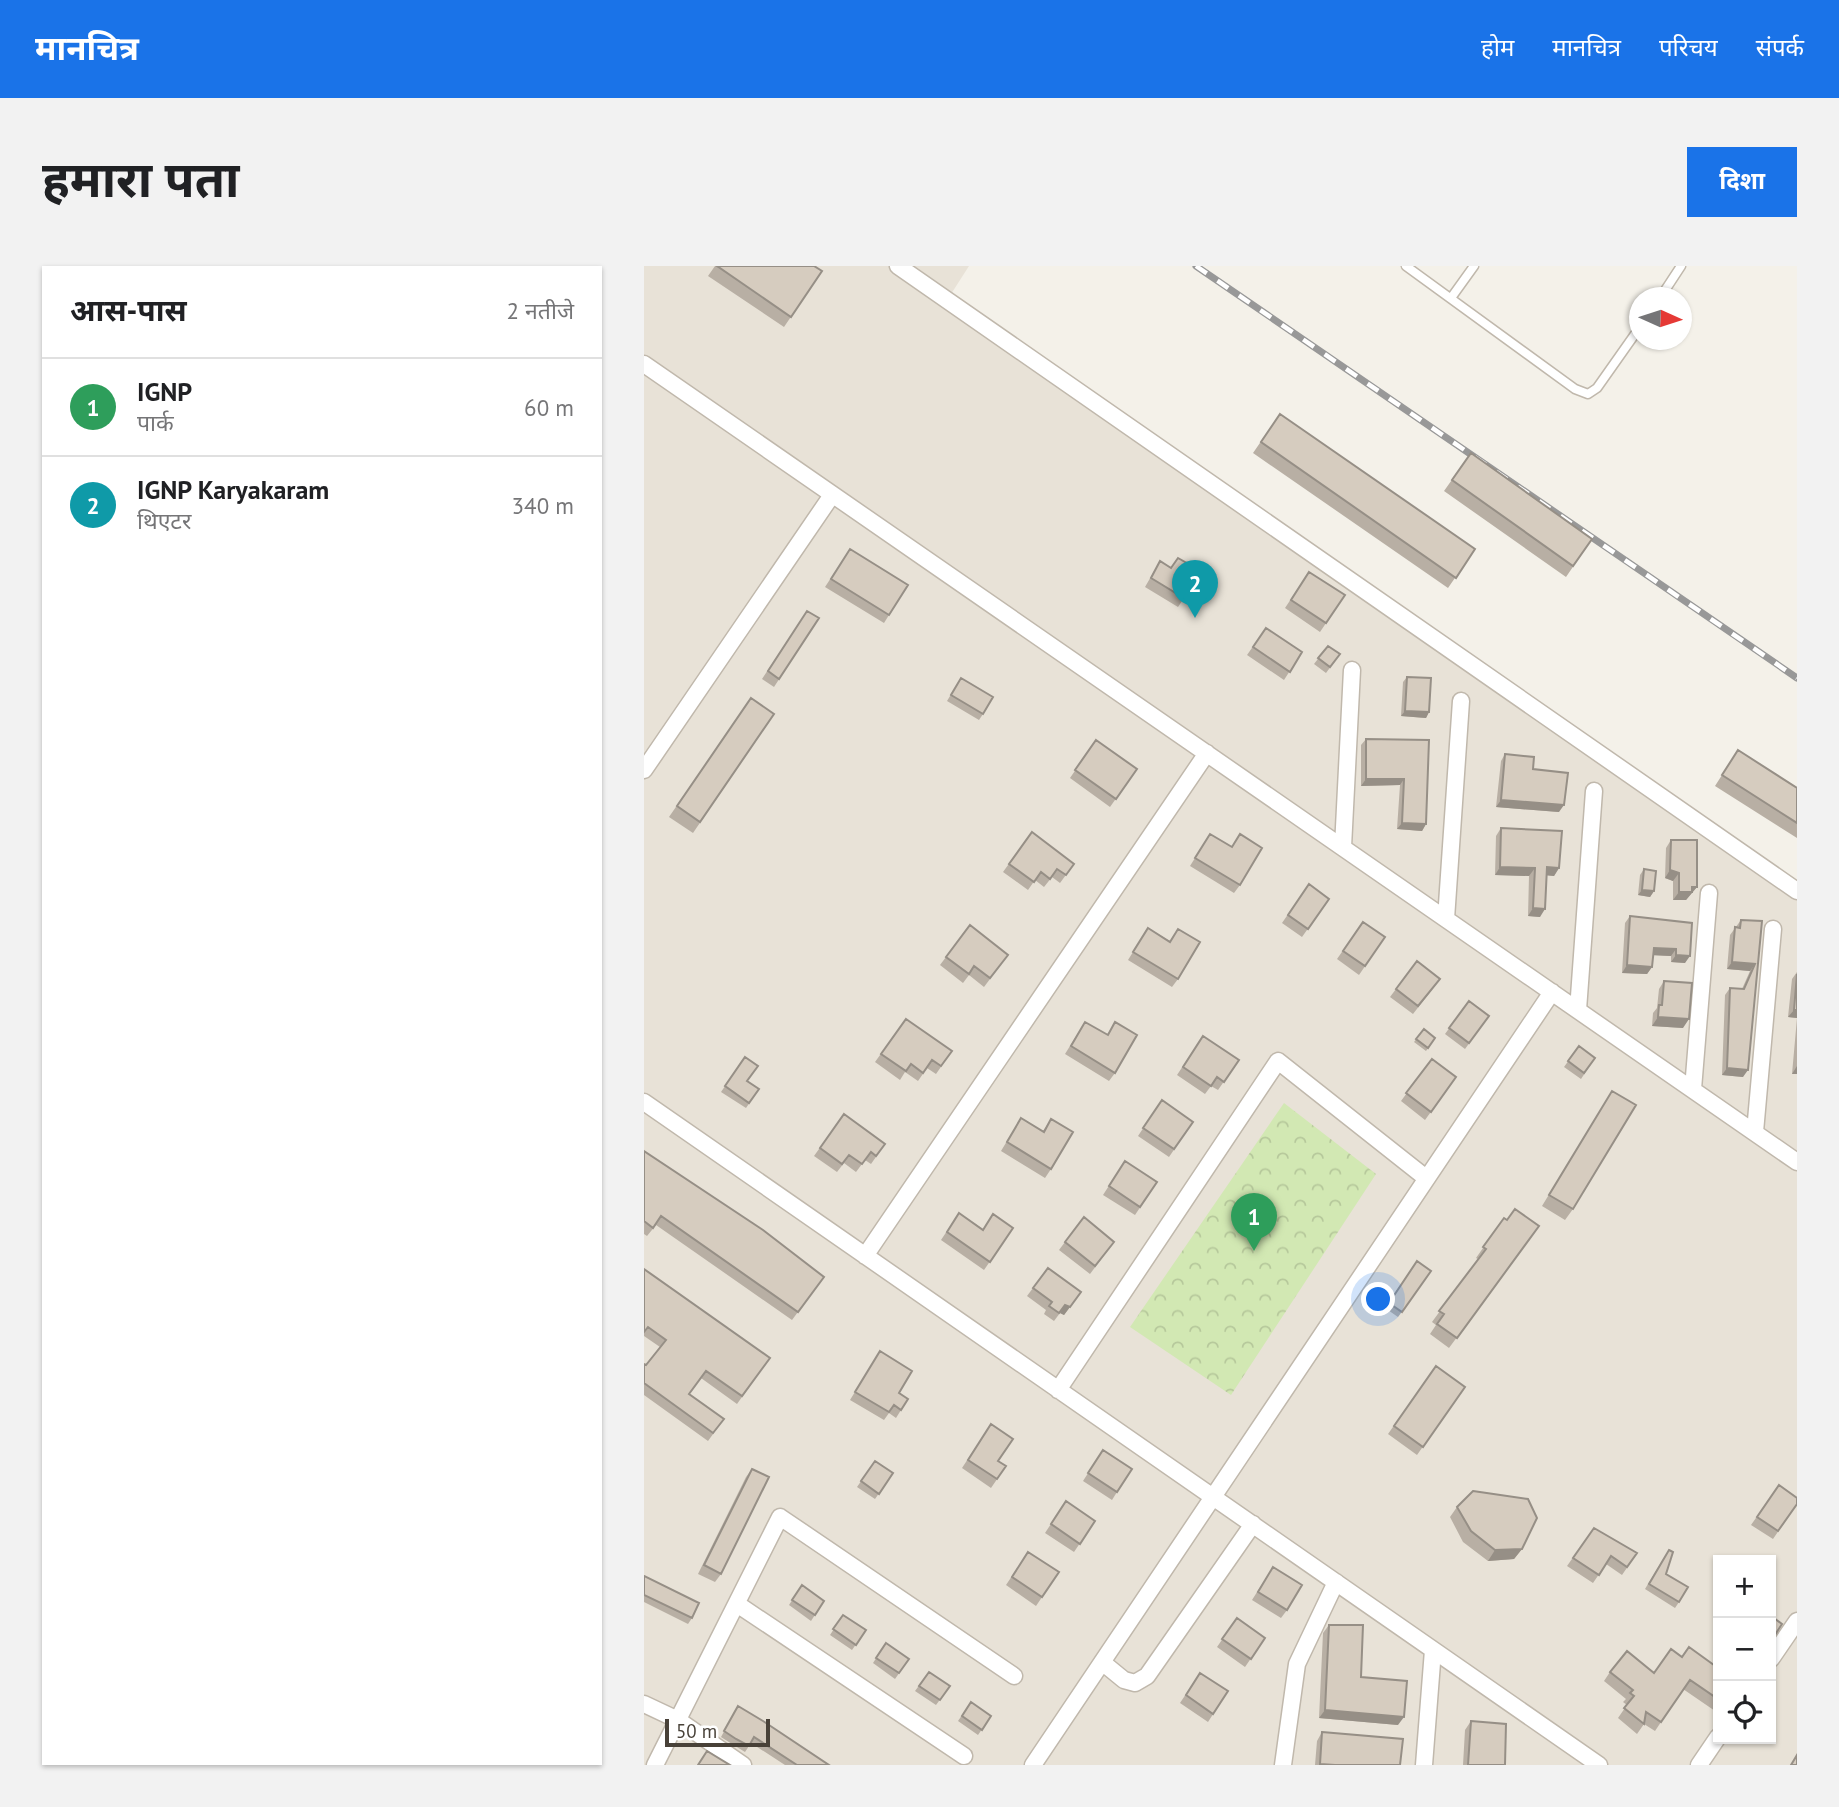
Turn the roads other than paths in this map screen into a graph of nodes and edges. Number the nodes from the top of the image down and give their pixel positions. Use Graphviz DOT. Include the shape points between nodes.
graph roads {
  1 [pos="898,266"];
  2 [pos="1406,266"];
  3 [pos="1474,266"];
  4 [pos="1681,266"];
  5 [pos="1667,287"];
  6 [pos="1451,299"];
  7 [pos="1629,343"];
  8 [pos="644,364"];
  9 [pos="832,495"];
  10 [pos="1352,670"];
  11 [pos="1461,701"];
  12 [pos="1207,753"];
  13 [pos="644,770"];
  14 [pos="1594,791"];
  15 [pos="1343,847"];
  16 [pos="1797,891"];
  17 [pos="1709,893"];
  18 [pos="1446,919"];
  19 [pos="1773,929"];
  20 [pos="1552,992"];
  21 [pos="1578,1010"];
  22 [pos="1693,1090"];
  23 [pos="644,1102"];
  24 [pos="1755,1132"];
  25 [pos="1797,1162"];
  26 [pos="1426,1178"];
  27 [pos="865,1256"];
  28 [pos="1058,1390"];
  29 [pos="1212,1496"];
  30 [pos="1253,1524"];
  31 [pos="1336,1582"];
  32 [pos="737,1604"];
  33 [pos="1797,1621"];
  34 [pos="1433,1650"];
  35 [pos="1776,1652"];
  36 [pos="1102,1662"];
  37 [pos="1014,1676"];
  38 [pos="644,1704"];
  39 [pos="678,1720"];
  40 [pos="1713,1744"];
  41 [pos="1574,1747"];
  42 [pos="964,1756"];
  43 [pos="655,1765"];
  44 [pos="743,1765"];
  45 [pos="1033,1765"];
  46 [pos="1283,1765"];
  47 [pos="1424,1765"];
  48 [pos="1573,1765"];
  49 [pos="1599,1765"];
  50 [pos="1699,1765"];
  1 -- 16 [label="street"];
  2 -- 6 [label="lane"];
  3 -- 6 [label="lane"];
  4 -- 5 [label="lane"];
  6 -- 7 [label="lane" via="1588,394"];
  8 -- 9 [label="street"];
  9 -- 12 [label="street"];
  9 -- 13 [label="street"];
  10 -- 15 [label="street"];
  11 -- 18 [label="street"];
  12 -- 15 [label="street"];
  12 -- 27 [label="street"];
  14 -- 21 [label="street"];
  15 -- 18 [label="street"];
  17 -- 22 [label="street"];
  18 -- 20 [label="street"];
  19 -- 24 [label="street"];
  20 -- 21 [label="street"];
  20 -- 26 [label="street"];
  21 -- 22 [label="street"];
  22 -- 24 [label="street"];
  23 -- 27 [label="street"];
  24 -- 25 [label="street"];
  26 -- 28 [label="street" via="1278,1061"];
  26 -- 29 [label="street"];
  27 -- 28 [label="street"];
  28 -- 29 [label="street"];
  29 -- 30 [label="street"];
  29 -- 36 [label="street"];
  30 -- 31 [label="street"];
  30 -- 36 [label="street" via="1147,1676 1135,1683 1124,1680"];
  31 -- 34 [label="street"];
  31 -- 46 [label="street" via="1297,1664"];
  32 -- 37 [label="street" via="780,1517"];
  32 -- 39 [label="street"];
  32 -- 42 [label="street"];
  33 -- 35 [label="street"];
  34 -- 41 [label="street"];
  34 -- 47 [label="street"];
  36 -- 45 [label="street"];
  38 -- 39 [label="street"];
  39 -- 43 [label="street"];
  39 -- 44 [label="street"];
  40 -- 50 [label="street"];
  41 -- 48 [label="street"];
  41 -- 49 [label="street"];
}
